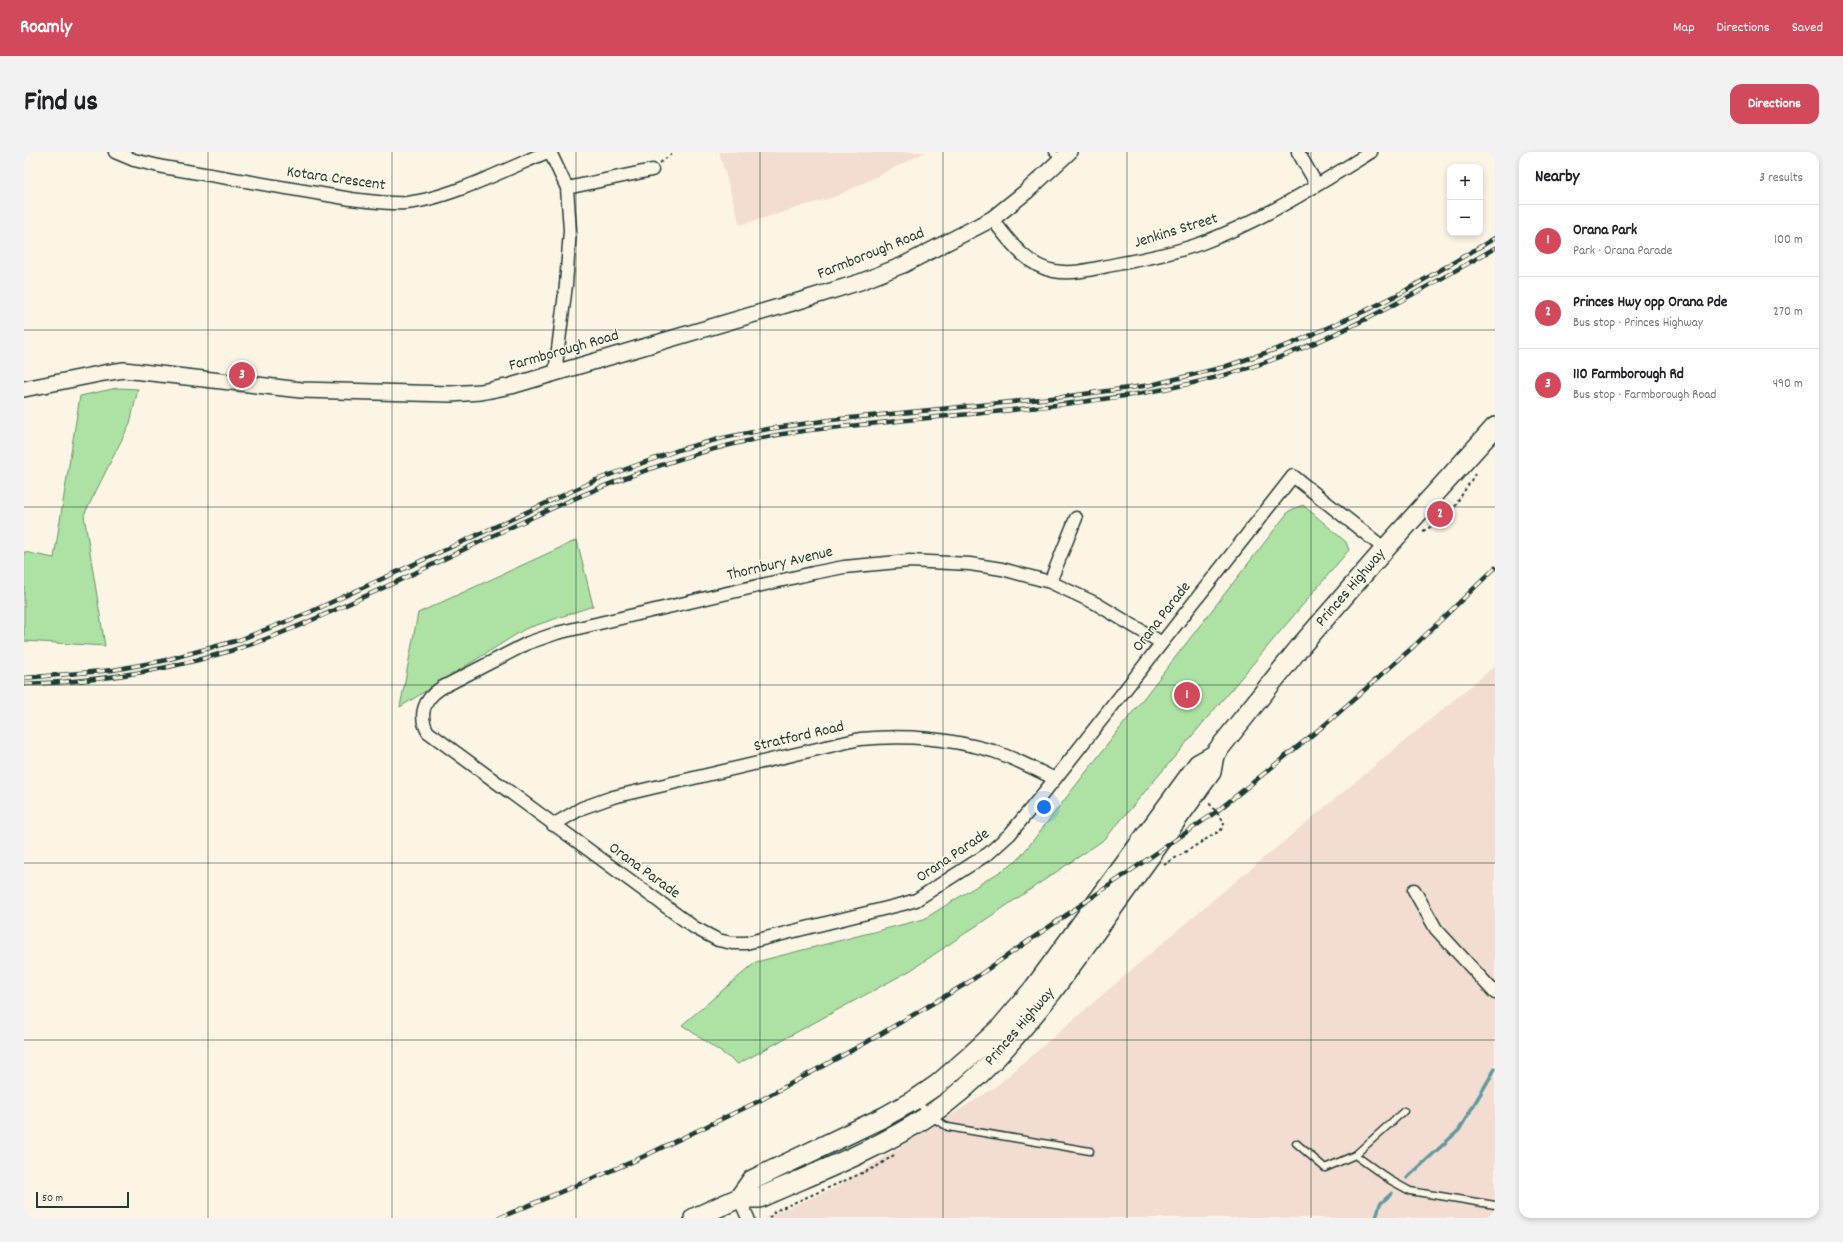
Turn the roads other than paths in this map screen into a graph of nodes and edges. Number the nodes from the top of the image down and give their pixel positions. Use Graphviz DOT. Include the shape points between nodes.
graph roads {
  1 [pos="115,152"];
  2 [pos="547,152"];
  3 [pos="550,152"];
  4 [pos="1298,152"];
  5 [pos="1371,152"];
  6 [pos="1061,155"];
  7 [pos="652,170"];
  8 [pos="1317,185"];
  9 [pos="567,188"];
  10 [pos="992,219"];
  11 [pos="555,373"];
  12 [pos="24,389"];
  13 [pos="1495,427"];
  14 [pos="1076,518"];
  15 [pos="1385,549"];
  16 [pos="1050,582"];
  17 [pos="1162,643"];
  18 [pos="422,717"];
  19 [pos="1214,755"];
  20 [pos="1054,779"];
  21 [pos="553,825"];
  22 [pos="1414,890"];
  23 [pos="1495,993"];
  24 [pos="916,1099"];
  25 [pos="1404,1111"];
  26 [pos="929,1116"];
  27 [pos="1296,1143"];
  28 [pos="1090,1151"];
  29 [pos="1355,1155"];
  30 [pos="739,1198"];
  31 [pos="1495,1205"];
  32 [pos="694,1218"];
  33 [pos="748,1218"];
  1 -- 2 [label="street, Kotara Crescent" via="163,167 381,202 407,202 433,197"];
  3 -- 9 [label="street"];
  4 -- 8 [label="street"];
  5 -- 8 [label="street, Jenkins Street"];
  6 -- 10 [label="street, Farmborough Road" via="1027,191"];
  7 -- 9 [label="street"];
  8 -- 10 [label="street, Jenkins Street" via="1244,226 1201,243 1151,258 1070,272 1053,271 1025,258"];
  9 -- 11 [label="street" via="570,208 569,257"];
  10 -- 11 [label="street, Farmborough Road" via="903,265 860,282"];
  11 -- 12 [label="street, Farmborough Road" via="481,392 450,394 278,389 124,370"];
  13 -- 15 [label="main road, Princes Highway"];
  14 -- 16 [label="street"];
  15 -- 17 [label="street, Orana Parade" via="1293,476"];
  15 -- 19 [label="main road, Princes Highway" via="1300,647"];
  16 -- 17 [label="street, Thornbury Avenue" via="1095,603"];
  16 -- 18 [label="street, Thornbury Avenue" via="1002,569 931,561 876,563 812,573 542,638 440,688 427,700"];
  17 -- 20 [label="street, Orana Parade"];
  18 -- 21 [label="street, Orana Parade" via="428,732"];
  19 -- 24 [label="main road, Princes Highway" via="1198,764 1017,1009 969,1057"];
  19 -- 26 [label="main road, Princes Highway" via="1211,772 1024,1027 964,1088"];
  20 -- 21 [label="street, Stratford Road" via="995,752 962,743 897,736 860,739 613,797 582,808"];
  20 -- 21 [label="street, Orana Parade" via="1001,844 916,900 746,943 718,940 695,928"];
  22 -- 23 [label="street" via="1436,929"];
  24 -- 26 [label="lane"];
  24 -- 30 [label="main road, Princes Highway" via="752,1180"];
  25 -- 29 [label="lane"];
  26 -- 28 [label="lane" via="948,1127"];
  26 -- 30 [label="main road, Princes Highway" via="891,1138 759,1198"];
  27 -- 29 [label="lane" via="1325,1168"];
  29 -- 31 [label="lane" via="1410,1191"];
  30 -- 32 [label="main road, Princes Highway"];
  30 -- 33 [label="street"];
}
